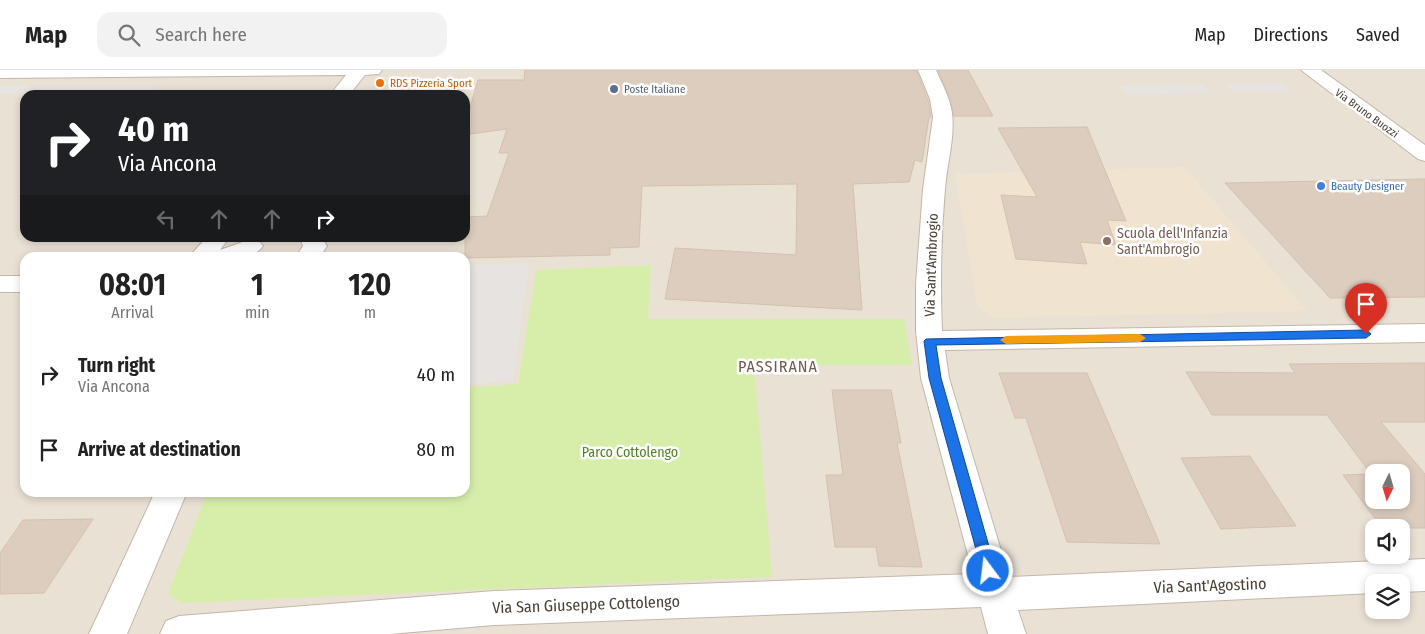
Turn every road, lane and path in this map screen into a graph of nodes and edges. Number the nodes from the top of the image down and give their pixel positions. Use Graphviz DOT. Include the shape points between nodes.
graph roads {
  1 [pos="360,70"];
  2 [pos="374,70"];
  3 [pos="928,70"];
  4 [pos="1310,70"];
  5 [pos="0,73"];
  6 [pos="343,90"];
  7 [pos="1425,155"];
  8 [pos="214,242"];
  9 [pos="254,247"];
  10 [pos="205,252"];
  11 [pos="239,252"];
  12 [pos="1425,333"];
  13 [pos="930,341"];
  14 [pos="169,497"];
  15 [pos="1425,576"];
  16 [pos="994,592"];
  17 [pos="108,634"];
  18 [pos="179,634"];
  19 [pos="1007,634"];
  1 -- 2 [label="street"];
  1 -- 5 [label="street"];
  1 -- 6 [label="street"];
  3 -- 13 [label="street, Via Sant'Ambrogio" via="943,116 934,187 928,306"];
  4 -- 7 [label="street, Via Bruno Buozzi"];
  8 -- 10 [label="street"];
  9 -- 11 [label="street"];
  12 -- 13 [label="street"];
  13 -- 16 [label="street, Via Sant'Ambrogio" via="935,378"];
  14 -- 17 [label="street"];
  15 -- 16 [label="street, Via Sant'Agostino"];
  16 -- 18 [label="street, Via San Giuseppe Cottolengo" via="494,608"];
  16 -- 19 [label="street, Via Sant'Ambrogio"];
}
